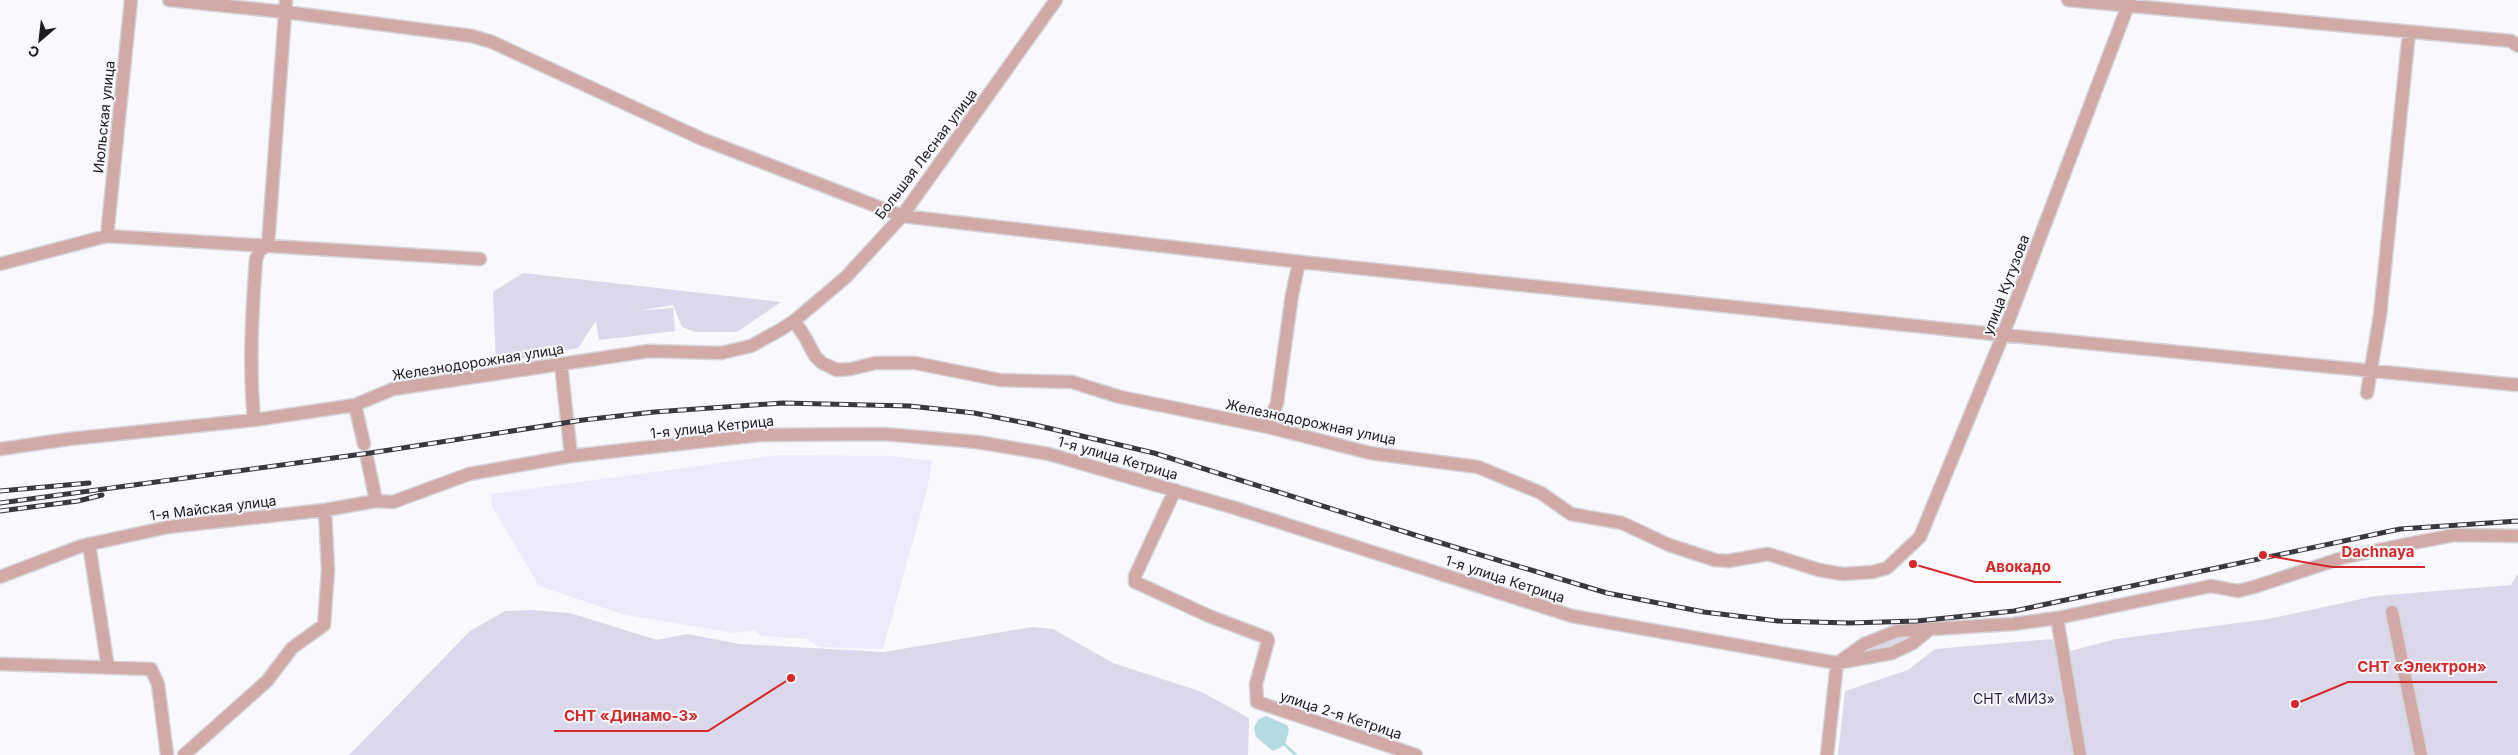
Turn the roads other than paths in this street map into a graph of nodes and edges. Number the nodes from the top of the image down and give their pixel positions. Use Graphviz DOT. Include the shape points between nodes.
graph roads {
  1 [pos="130,0"];
  2 [pos="170,0"];
  3 [pos="1056,0"];
  4 [pos="2068,0"];
  5 [pos="2129,3"];
  6 [pos="285,6"];
  7 [pos="2410,32"];
  8 [pos="2518,46"];
  9 [pos="902,216"];
  10 [pos="107,236"];
  11 [pos="268,245"];
  12 [pos="480,259"];
  13 [pos="1300,262"];
  14 [pos="0,264"];
  15 [pos="794,321"];
  16 [pos="780,330"];
  17 [pos="2003,335"];
  18 [pos="561,364"];
  19 [pos="2371,370"];
  20 [pos="2518,385"];
  21 [pos="2367,394"];
  22 [pos="354,405"];
  23 [pos="254,420"];
  24 [pos="1268,427"];
  25 [pos="364,444"];
  26 [pos="0,449"];
  27 [pos="571,456"];
  28 [pos="367,458"];
  29 [pos="1175,490"];
  30 [pos="376,501"];
  31 [pos="325,510"];
  32 [pos="2518,536"];
  33 [pos="89,544"];
  34 [pos="1887,568"];
  35 [pos="0,577"];
  36 [pos="2392,612"];
  37 [pos="2057,618"];
  38 [pos="1930,629"];
  39 [pos="1837,663"];
  40 [pos="0,664"];
  41 [pos="108,668"];
  42 [pos="167,755"];
  43 [pos="184,755"];
  44 [pos="1416,755"];
  45 [pos="1827,755"];
  46 [pos="2080,755"];
  47 [pos="2421,755"];
  1 -- 10 [label="street, Июльская улица"];
  2 -- 6 [label="street"];
  3 -- 9 [label="street, Большая Лесная улица"];
  4 -- 5 [label="street"];
  5 -- 7 [label="street"];
  5 -- 17 [label="street, улица Кутузова"];
  6 -- 9 [label="street" via="492,42 702,138"];
  6 -- 11 [label="street"];
  7 -- 8 [label="street" via="2511,41"];
  7 -- 19 [label="street" via="2380,315"];
  9 -- 13 [label="street"];
  9 -- 15 [label="street, Большая Лесная улица" via="846,278"];
  10 -- 11 [label="street"];
  10 -- 14 [label="street"];
  11 -- 12 [label="street"];
  11 -- 23 [label="street" via="260,250 256,259 250,328"];
  13 -- 17 [label="street"];
  13 -- 24 [label="street" via="1292,295 1277,403"];
  15 -- 16 [label="street, Большая Лесная улица"];
  15 -- 24 [label="street, Железнодорожная улица" via="815,356 837,370 875,363 914,363 1000,380 1072,382 1120,396"];
  16 -- 18 [label="street, Железнодорожная улица" via="751,346 721,353 649,351"];
  17 -- 19 [label="street"];
  17 -- 34 [label="street, улица Кутузова" via="1920,537"];
  18 -- 22 [label="street, Железнодорожная улица" via="393,389"];
  18 -- 27 [label="street"];
  19 -- 20 [label="street"];
  19 -- 21 [label="street"];
  22 -- 23 [label="street, Железнодорожная улица"];
  22 -- 25 [label="street"];
  23 -- 26 [label="street, Железнодорожная улица"];
  24 -- 34 [label="street, Железнодорожная улица" via="1370,453 1486,469 1541,493 1571,514 1622,523 1669,545 1715,560 1768,554 1843,574"];
  27 -- 29 [label="street, 1-я улица Кетрица" via="760,435 884,434 976,442 1049,454"];
  27 -- 30 [label="street, 1-я улица Кетрица" via="469,474 401,499"];
  28 -- 30 [label="street"];
  29 -- 39 [label="street, 1-я улица Кетрица" via="1572,616"];
  29 -- 44 [label="street, улица 2-я Кетрица" via="1135,582 1267,638 1256,684 1257,702"];
  30 -- 31 [label="street, 1-я Майская улица"];
  31 -- 33 [label="street, 1-я Майская улица" via="168,527"];
  31 -- 43 [label="street" via="328,570 324,625 292,648 267,681"];
  32 -- 37 [label="street" via="2455,535 2345,558 2254,588 2238,591 2211,586"];
  33 -- 35 [label="street, 1-я Майская улица"];
  33 -- 41 [label="street"];
  36 -- 47 [label="street"];
  37 -- 38 [label="street"];
  37 -- 46 [label="street"];
  38 -- 39 [label="street" via="1913,643 1892,653"];
  38 -- 39 [label="street" via="1897,631 1880,636"];
  39 -- 45 [label="street"];
  40 -- 41 [label="street"];
  41 -- 42 [label="street" via="151,669 158,684"];
}
